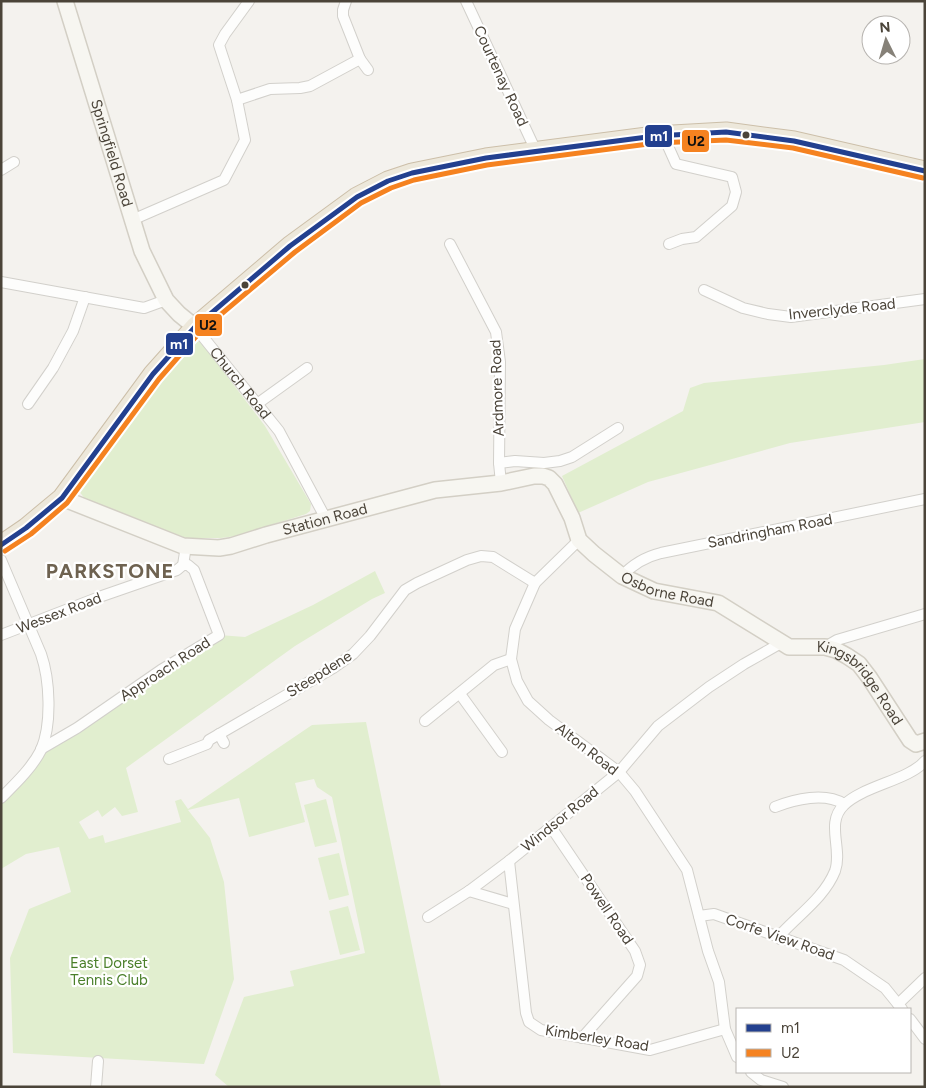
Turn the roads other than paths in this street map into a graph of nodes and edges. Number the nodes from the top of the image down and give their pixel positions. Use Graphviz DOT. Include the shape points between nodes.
graph roads {
  1 [pos="65,1"];
  2 [pos="249,1"];
  3 [pos="346,1"];
  4 [pos="466,1"];
  5 [pos="360,58"];
  6 [pos="368,70"];
  7 [pos="237,100"];
  8 [pos="663,135"];
  9 [pos="536,151"];
  10 [pos="14,162"];
  11 [pos="1,170"];
  12 [pos="925,171"];
  13 [pos="132,220"];
  14 [pos="450,244"];
  15 [pos="669,244"];
  16 [pos="1,282"];
  17 [pos="704,290"];
  18 [pos="85,297"];
  19 [pos="925,299"];
  20 [pos="166,300"];
  21 [pos="195,327"];
  22 [pos="307,368"];
  23 [pos="28,404"];
  24 [pos="257,404"];
  25 [pos="618,428"];
  26 [pos="499,463"];
  27 [pos="501,482"];
  28 [pos="62,498"];
  29 [pos="925,499"];
  30 [pos="326,519"];
  31 [pos="579,540"];
  32 [pos="1,545"];
  33 [pos="186,546"];
  34 [pos="1,560"];
  35 [pos="183,565"];
  36 [pos="622,576"];
  37 [pos="535,583"];
  38 [pos="925,614"];
  39 [pos="29,624"];
  40 [pos="1,635"];
  41 [pos="781,643"];
  42 [pos="825,647"];
  43 [pos="510,659"];
  44 [pos="460,694"];
  45 [pos="425,721"];
  46 [pos="920,742"];
  47 [pos="41,749"];
  48 [pos="502,752"];
  49 [pos="169,758"];
  50 [pos="925,761"];
  51 [pos="619,772"];
  52 [pos="1,798"];
  53 [pos="844,804"];
  54 [pos="775,806"];
  55 [pos="551,827"];
  56 [pos="509,861"];
  57 [pos="468,891"];
  58 [pos="513,904"];
  59 [pos="699,916"];
  60 [pos="428,917"];
  61 [pos="780,939"];
  62 [pos="925,978"];
  63 [pos="900,1006"];
  64 [pos="911,1021"];
  65 [pos="725,1029"];
  66 [pos="582,1038"];
  67 [pos="925,1039"];
  68 [pos="736,1055"];
  69 [pos="98,1061"];
  70 [pos="751,1073"];
  71 [pos="96,1087"];
  72 [pos="784,1087"];
  1 -- 13 [label="street, Springfield Road"];
  2 -- 7 [label="street" via="219,45"];
  3 -- 5 [label="street" via="343,16"];
  4 -- 9 [label="street, Courtenay Road"];
  5 -- 6 [label="street"];
  5 -- 7 [label="street" via="310,86 270,88"];
  7 -- 13 [label="street" via="245,140 224,180"];
  8 -- 9 [label="highway"];
  8 -- 12 [label="highway" via="726,132 760,136"];
  8 -- 15 [label="street" via="676,164 732,176 736,192 732,206 696,237"];
  9 -- 21 [label="highway" via="412,173 373,188 290,246"];
  10 -- 11 [label="street"];
  13 -- 20 [label="street, Springfield Road" via="142,251"];
  14 -- 26 [label="street, Ardmore Road" via="496,332 500,362"];
  16 -- 18 [label="street"];
  17 -- 19 [label="street, Inverclyde Road" via="744,308 792,317"];
  18 -- 20 [label="street" via="144,308"];
  18 -- 23 [label="street" via="73,331"];
  20 -- 21 [label="street, Church Road"];
  21 -- 24 [label="street, Church Road"];
  21 -- 28 [label="highway" via="153,374"];
  22 -- 24 [label="street"];
  24 -- 30 [label="street, Church Road" via="279,431"];
  25 -- 26 [label="street" via="560,461"];
  26 -- 27 [label="street, Ardmore Road"];
  27 -- 30 [label="street, Station Road" via="435,490"];
  27 -- 31 [label="street, Station Road" via="534,476 549,478 572,518"];
  28 -- 32 [label="highway"];
  28 -- 33 [label="street, Station Road"];
  29 -- 36 [label="street, Sandringham Road" via="661,553 638,562"];
  30 -- 33 [label="street, Station Road" via="231,546"];
  31 -- 36 [label="street, Osborne Road"];
  31 -- 37 [label="street, Alton Road"];
  33 -- 35 [label="street"];
  34 -- 39 [label="street"];
  35 -- 39 [label="street, Wessex Road" via="178,570"];
  35 -- 47 [label="street, Approach Road" via="194,570 219,635"];
  36 -- 41 [label="street, Osborne Road" via="654,591 718,603"];
  37 -- 43 [label="street, Alton Road" via="514,629"];
  37 -- 49 [label="street, Steepdene" via="493,557 480,556 418,583 405,590 394,602 353,654 218,739"];
  38 -- 42 [label="street" via="837,640"];
  39 -- 40 [label="street, Wessex Road"];
  39 -- 47 [label="street" via="46,666 48,709"];
  41 -- 42 [label="street, Kingsbridge Road" via="796,648"];
  41 -- 51 [label="street, Windsor Road" via="744,664 658,726"];
  42 -- 46 [label="street, Kingsbridge Road" via="859,664 906,735"];
  43 -- 44 [label="street" via="494,665"];
  43 -- 51 [label="street, Alton Road" via="528,700 549,720"];
  44 -- 45 [label="street"];
  44 -- 48 [label="street"];
  46 -- 50 [label="street"];
  47 -- 52 [label="street"];
  50 -- 53 [label="street" via="913,771"];
  51 -- 55 [label="street, Windsor Road"];
  51 -- 59 [label="street, Alton Road" via="687,870"];
  53 -- 54 [label="street" via="831,797"];
  53 -- 61 [label="street" via="835,821 838,860 834,872 816,899"];
  55 -- 56 [label="street, Windsor Road"];
  55 -- 66 [label="street, Powell Road" via="635,951 640,965 637,976"];
  56 -- 57 [label="street, Windsor Road"];
  56 -- 58 [label="street, Kimberley Road"];
  57 -- 58 [label="street"];
  57 -- 60 [label="street, Windsor Road"];
  58 -- 66 [label="street, Kimberley Road" via="529,1022 541,1030"];
  59 -- 61 [label="street, Corfe View Road" via="714,914"];
  59 -- 65 [label="street, Alton Road" via="719,982"];
  61 -- 63 [label="street, Corfe View Road" via="844,960 885,988"];
  62 -- 63 [label="street"];
  64 -- 67 [label="street"];
  65 -- 66 [label="street, Kimberley Road" via="650,1050"];
  65 -- 68 [label="street, Alton Road"];
  69 -- 71 [label="street"];
  70 -- 72 [label="street" via="761,1080"];
}
